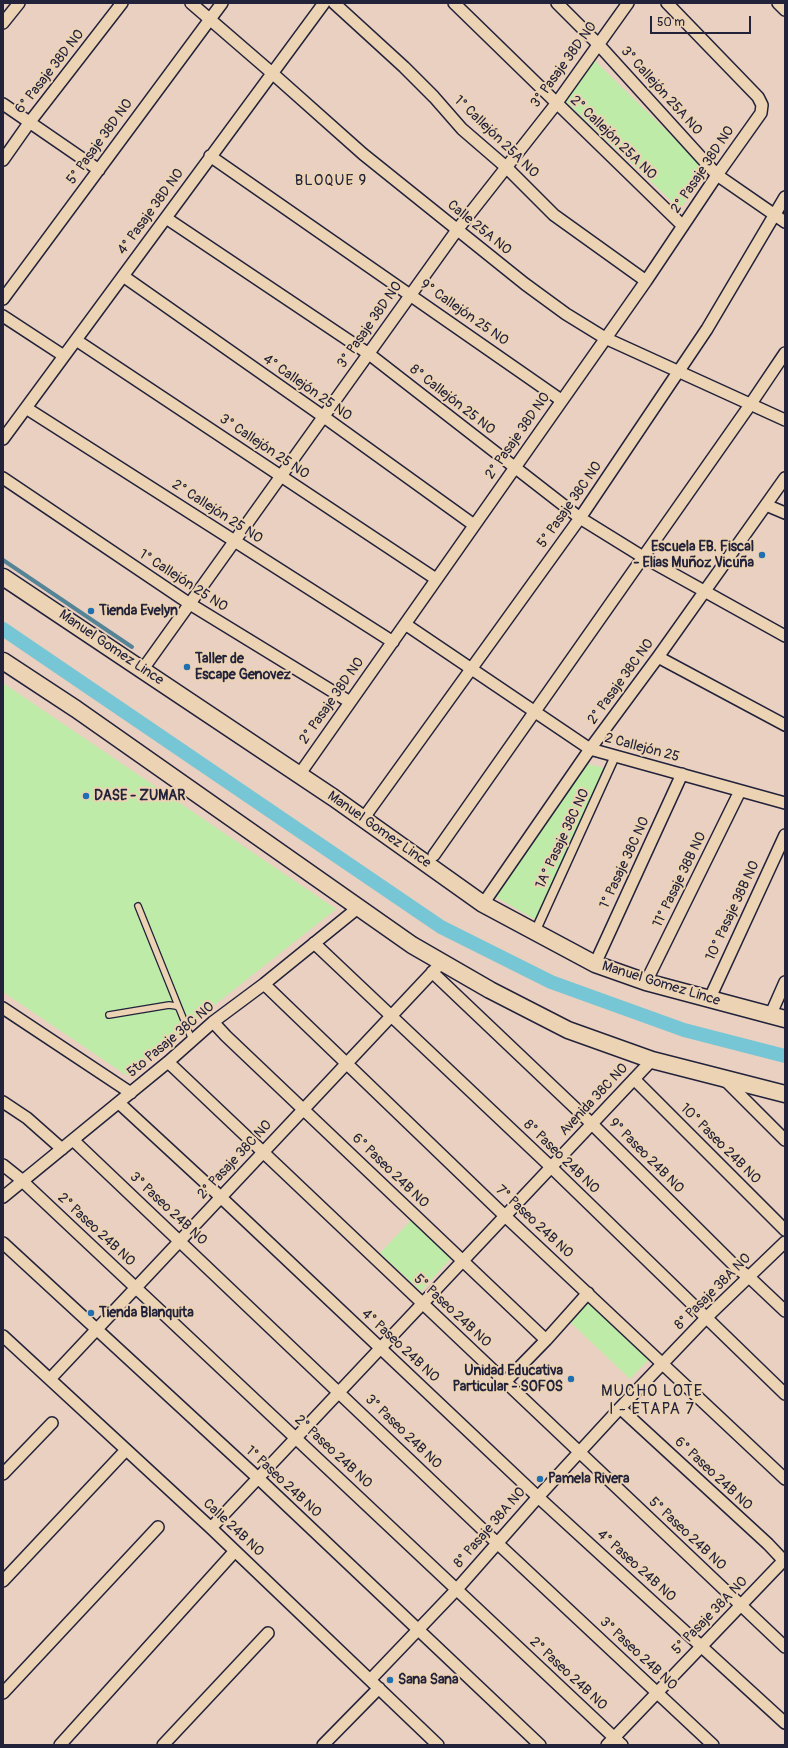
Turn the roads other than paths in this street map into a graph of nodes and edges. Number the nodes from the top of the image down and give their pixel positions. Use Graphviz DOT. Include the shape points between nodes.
graph roads {
  1 [pos="19,3"];
  2 [pos="122,3"];
  3 [pos="191,3"];
  4 [pos="222,3"];
  5 [pos="324,3"];
  6 [pos="334,3"];
  7 [pos="454,3"];
  8 [pos="557,3"];
  9 [pos="628,3"];
  10 [pos="668,3"];
  11 [pos="778,3"];
  12 [pos="785,10"];
  13 [pos="210,19"];
  14 [pos="3,23"];
  15 [pos="598,44"];
  16 [pos="272,73"];
  17 [pos="3,104"];
  18 [pos="556,104"];
  19 [pos="29,123"];
  20 [pos="210,156"];
  21 [pos="3,160"];
  22 [pos="506,167"];
  23 [pos="98,170"];
  24 [pos="717,175"];
  25 [pos="785,197"];
  26 [pos="773,214"];
  27 [pos="166,218"];
  28 [pos="785,222"];
  29 [pos="683,226"];
  30 [pos="457,230"];
  31 [pos="123,276"];
  32 [pos="646,280"];
  33 [pos="411,294"];
  34 [pos="3,299"];
  35 [pos="3,316"];
  36 [pos="605,338"];
  37 [pos="76,340"];
  38 [pos="785,353"];
  39 [pos="369,354"];
  40 [pos="64,356"];
  41 [pos="679,372"];
  42 [pos="561,400"];
  43 [pos="750,405"];
  44 [pos="26,408"];
  45 [pos="324,417"];
  46 [pos="785,420"];
  47 [pos="3,439"];
  48 [pos="514,468"];
  49 [pos="281,476"];
  50 [pos="3,478"];
  51 [pos="785,478"];
  52 [pos="766,506"];
  53 [pos="785,513"];
  54 [pos="580,518"];
  55 [pos="474,525"];
  56 [pos="235,541"];
  57 [pos="643,557"];
  58 [pos="3,577"];
  59 [pos="436,579"];
  60 [pos="703,592"];
  61 [pos="190,604"];
  62 [pos="404,624"];
  63 [pos="785,636"];
  64 [pos="393,642"];
  65 [pos="658,657"];
  66 [pos="3,661"];
  67 [pos="472,668"];
  68 [pos="143,669"];
  69 [pos="350,702"];
  70 [pos="533,712"];
  71 [pos="785,725"];
  72 [pos="590,749"];
  73 [pos="615,756"];
  74 [pos="682,774"];
  75 [pos="299,775"];
  76 [pos="740,791"];
  77 [pos="785,803"];
  78 [pos="363,819"];
  79 [pos="785,834"];
  80 [pos="434,855"];
  81 [pos="483,904"];
  82 [pos="138,906"];
  83 [pos="359,907"];
  84 [pos="535,932"];
  85 [pos="314,943"];
  86 [pos="595,964"];
  87 [pos="437,967"];
  88 [pos="646,982"];
  89 [pos="785,982"];
  90 [pos="264,984"];
  91 [pos="709,1000"];
  92 [pos="3,1008"];
  93 [pos="178,1008"];
  94 [pos="109,1015"];
  95 [pos="391,1016"];
  96 [pos="778,1017"];
  97 [pos="214,1022"];
  98 [pos="192,1040"];
  99 [pos="652,1060"];
  100 [pos="168,1062"];
  101 [pos="346,1064"];
  102 [pos="634,1079"];
  103 [pos="725,1079"];
  104 [pos="131,1093"];
  105 [pos="785,1094"];
  106 [pos="3,1102"];
  107 [pos="119,1103"];
  108 [pos="303,1109"];
  109 [pos="592,1124"];
  110 [pos="73,1140"];
  111 [pos="785,1140"];
  112 [pos="62,1149"];
  113 [pos="263,1152"];
  114 [pos="3,1164"];
  115 [pos="551,1167"];
  116 [pos="22,1181"];
  117 [pos="3,1197"];
  118 [pos="220,1198"];
  119 [pos="505,1216"];
  120 [pos="785,1230"];
  121 [pos="180,1240"];
  122 [pos="785,1242"];
  123 [pos="3,1243"];
  124 [pos="462,1261"];
  125 [pos="749,1277"];
  126 [pos="136,1288"];
  127 [pos="588,1293"];
  128 [pos="422,1304"];
  129 [pos="785,1311"];
  130 [pos="707,1317"];
  131 [pos="96,1330"];
  132 [pos="3,1336"];
  133 [pos="546,1340"];
  134 [pos="380,1348"];
  135 [pos="663,1364"];
  136 [pos="50,1379"];
  137 [pos="505,1382"];
  138 [pos="340,1392"];
  139 [pos="785,1394"];
  140 [pos="620,1408"];
  141 [pos="52,1423"];
  142 [pos="296,1438"];
  143 [pos="126,1450"];
  144 [pos="579,1453"];
  145 [pos="3,1474"];
  146 [pos="258,1478"];
  147 [pos="785,1479"];
  148 [pos="538,1496"];
  149 [pos="158,1527"];
  150 [pos="211,1528"];
  151 [pos="498,1543"];
  152 [pos="236,1551"];
  153 [pos="784,1561"];
  154 [pos="3,1581"];
  155 [pos="457,1589"];
  156 [pos="741,1605"];
  157 [pos="419,1629"];
  158 [pos="268,1633"];
  159 [pos="702,1647"];
  160 [pos="785,1647"];
  161 [pos="370,1680"];
  162 [pos="379,1688"];
  163 [pos="657,1693"];
  164 [pos="3,1694"];
  165 [pos="785,1722"];
  166 [pos="614,1743"];
  167 [pos="60,1745"];
  168 [pos="163,1745"];
  169 [pos="323,1745"];
  170 [pos="438,1745"];
  171 [pos="540,1745"];
  172 [pos="713,1745"];
  1 -- 14 [label="street"];
  2 -- 19 [label="street, 6° Pasaje 38D NO"];
  3 -- 13 [label="street, Calle 25A NO"];
  4 -- 13 [label="street, 5° Pasaje 38D NO"];
  5 -- 16 [label="street, 4° Pasaje 38D NO"];
  6 -- 22 [label="street, 1° Callejón 25A NO" via="404,67 462,129"];
  7 -- 18 [label="street, 2° Callejón 25A NO"];
  8 -- 15 [label="street, 3° Callejón 25A NO"];
  9 -- 15 [label="street, 3° Pasaje 38D NO"];
  10 -- 24 [label="street, 2° Pasaje 38D NO" via="758,97 762,105 761,113"];
  11 -- 12 [label="street"];
  13 -- 16 [label="street, Calle 25A NO"];
  13 -- 23 [label="street, 5° Pasaje 38D NO"];
  15 -- 18 [label="street, 3° Pasaje 38D NO"];
  15 -- 24 [label="street, 3° Callejón 25A NO"];
  16 -- 20 [label="street, 4° Pasaje 38D NO"];
  16 -- 30 [label="street, Calle 25A NO" via="363,154"];
  17 -- 19 [label="street"];
  18 -- 22 [label="street, 3° Pasaje 38D NO"];
  18 -- 29 [label="street, 2° Callejón 25A NO"];
  19 -- 21 [label="street, 6° Pasaje 38D NO"];
  19 -- 23 [label="street"];
  20 -- 27 [label="street, 4° Pasaje 38D NO"];
  20 -- 33 [label="street, 9° Callejón 25 NO"];
  22 -- 30 [label="street, 3° Pasaje 38D NO"];
  22 -- 32 [label="street, 1° Callejón 25A NO" via="554,215"];
  23 -- 34 [label="street, 5° Pasaje 38D NO"];
  24 -- 26 [label="street, 3° Callejón 25A NO"];
  24 -- 29 [label="street, 2° Pasaje 38D NO"];
  25 -- 26 [label="street, 5° Pasaje 38C NO"];
  26 -- 28 [label="street, 3° Callejón 25A NO"];
  26 -- 41 [label="street, 5° Pasaje 38C NO" via="707,329"];
  27 -- 31 [label="street, 4° Pasaje 38D NO"];
  27 -- 39 [label="street, 8° Callejón 25 NO"];
  29 -- 32 [label="street, 2° Pasaje 38D NO"];
  30 -- 33 [label="street, 3° Pasaje 38D NO"];
  30 -- 36 [label="street, Calle 25A NO" via="566,314"];
  31 -- 37 [label="street, 4° Pasaje 38D NO"];
  31 -- 45 [label="street, 4° Callejón 25 NO"];
  32 -- 36 [label="street, 2° Pasaje 38D NO"];
  33 -- 39 [label="street, 3° Pasaje 38D NO"];
  33 -- 42 [label="street, 9° Callejón 25 NO"];
  35 -- 40 [label="street"];
  36 -- 41 [label="street, Calle 25A NO"];
  36 -- 42 [label="street, 2° Pasaje 38D NO"];
  37 -- 40 [label="street, 4° Pasaje 38D NO"];
  37 -- 49 [label="street, 3° Callejón 25 NO"];
  38 -- 43 [label="street"];
  39 -- 45 [label="street, 3° Pasaje 38D NO"];
  39 -- 48 [label="street, 8° Callejón 25 NO"];
  40 -- 44 [label="street, 4° Pasaje 38D NO"];
  41 -- 43 [label="street, Calle 25A NO"];
  41 -- 54 [label="street, 5° Pasaje 38C NO"];
  42 -- 48 [label="street, 2° Pasaje 38D NO"];
  43 -- 46 [label="street, Calle 25A NO"];
  43 -- 57 [label="street"];
  44 -- 47 [label="street, 4° Pasaje 38D NO"];
  44 -- 56 [label="street, 2° Callejón 25 NO"];
  45 -- 49 [label="street, 3° Pasaje 38D NO"];
  45 -- 55 [label="street, 4° Callejón 25 NO"];
  48 -- 54 [label="street, 8° Callejón 25 NO"];
  48 -- 55 [label="street, 2° Pasaje 38D NO"];
  49 -- 56 [label="street, 3° Pasaje 38D NO"];
  49 -- 59 [label="street, 3° Callejón 25 NO"];
  50 -- 61 [label="street, 1° Callejón 25 NO"];
  51 -- 52 [label="street, 2° Pasaje 38C NO"];
  52 -- 53 [label="street"];
  52 -- 60 [label="street, 2° Pasaje 38C NO"];
  54 -- 57 [label="street, 8° Callejón 25 NO"];
  54 -- 67 [label="street, 5° Pasaje 38C NO"];
  55 -- 59 [label="street, 2° Pasaje 38D NO"];
  56 -- 61 [label="street, 3° Pasaje 38D NO"];
  56 -- 64 [label="street, 2° Callejón 25 NO"];
  57 -- 60 [label="street, 8° Callejón 25 NO"];
  57 -- 70 [label="street"];
  58 -- 68 [label="main road, Manuel Gomez Lince"];
  59 -- 62 [label="street, 2° Pasaje 38D NO"];
  60 -- 63 [label="street, 8° Callejón 25 NO"];
  60 -- 65 [label="street, 2° Pasaje 38C NO"];
  61 -- 68 [label="street, 3° Pasaje 38D NO"];
  61 -- 69 [label="street, 1° Callejón 25 NO"];
  62 -- 64 [label="street, 2° Pasaje 38D NO"];
  62 -- 67 [label="street, 2 Callejón 25"];
  64 -- 69 [label="street, 2° Pasaje 38D NO"];
  65 -- 71 [label="street"];
  65 -- 72 [label="street, 2° Pasaje 38C NO"];
  66 -- 83 [label="main road" via="76,709"];
  67 -- 70 [label="street, 2 Callejón 25"];
  67 -- 78 [label="street, 5° Pasaje 38C NO"];
  68 -- 75 [label="main road, Manuel Gomez Lince"];
  69 -- 75 [label="street, 2° Pasaje 38D NO"];
  70 -- 72 [label="street, 2 Callejón 25"];
  70 -- 80 [label="street"];
  72 -- 73 [label="street, 2 Callejón 25"];
  72 -- 81 [label="street, 2° Pasaje 38C NO"];
  73 -- 74 [label="street, 2 Callejón 25"];
  73 -- 84 [label="street, 1A° Pasaje 38C NO"];
  74 -- 76 [label="street, 2 Callejón 25"];
  74 -- 86 [label="street, 1° Pasaje 38C NO"];
  75 -- 78 [label="main road, Manuel Gomez Lince"];
  76 -- 77 [label="street, 2 Callejón 25"];
  76 -- 88 [label="street, 11° Pasaje 38B NO"];
  78 -- 81 [label="main road, Manuel Gomez Lince"];
  79 -- 91 [label="street, 10° Pasaje 38B NO"];
  81 -- 84 [label="main road, Manuel Gomez Lince"];
  82 -- 93 [label="lane"];
  83 -- 85 [label="street, 5to Pasaje 38C NO"];
  83 -- 87 [label="main road" via="412,945"];
  84 -- 86 [label="main road, Manuel Gomez Lince"];
  85 -- 90 [label="street, 5to Pasaje 38C NO"];
  85 -- 95 [label="street, 8° Paseo 24B NO"];
  86 -- 88 [label="main road, Manuel Gomez Lince"];
  87 -- 95 [label="street, 2° Pasaje 38C NO"];
  87 -- 99 [label="main road" via="490,990 568,1030"];
  87 -- 109 [label="street, 9° Paseo 24B NO"];
  88 -- 91 [label="main road, Manuel Gomez Lince"];
  89 -- 96 [label="street"];
  90 -- 97 [label="street, 5to Pasaje 38C NO"];
  90 -- 101 [label="street, 7° Paseo 24B NO"];
  91 -- 96 [label="main road, Manuel Gomez Lince"];
  92 -- 104 [label="street"];
  93 -- 94 [label="lane" via="169,1005"];
  93 -- 98 [label="lane"];
  95 -- 101 [label="street, 2° Pasaje 38C NO"];
  95 -- 115 [label="street, 8° Paseo 24B NO"];
  97 -- 98 [label="street, 5to Pasaje 38C NO"];
  97 -- 108 [label="street, 6° Paseo 24B NO"];
  98 -- 100 [label="street, 5to Pasaje 38C NO"];
  99 -- 102 [label="street, Avenida 38C NO"];
  99 -- 103 [label="main road"];
  100 -- 104 [label="street, 5to Pasaje 38C NO"];
  100 -- 113 [label="street, 5° Paseo 24B NO"];
  101 -- 108 [label="street, 2° Pasaje 38C NO"];
  101 -- 119 [label="street, 7° Paseo 24B NO"];
  102 -- 109 [label="street, Avenida 38C NO"];
  102 -- 120 [label="street, 10° Paseo 24B NO"];
  103 -- 105 [label="main road"];
  103 -- 111 [label="street"];
  104 -- 107 [label="street, 5to Pasaje 38C NO"];
  106 -- 112 [label="street" via="27,1118"];
  107 -- 110 [label="street, 5to Pasaje 38C NO"];
  107 -- 118 [label="street, 4° Paseo 24B NO"];
  108 -- 113 [label="street, 2° Pasaje 38C NO"];
  108 -- 124 [label="street, 6° Paseo 24B NO"];
  109 -- 115 [label="street, Avenida 38C NO"];
  109 -- 125 [label="street, 9° Paseo 24B NO"];
  110 -- 112 [label="street, 5to Pasaje 38C NO"];
  110 -- 121 [label="street, 3° Paseo 24B NO"];
  112 -- 116 [label="street, 5to Pasaje 38C NO"];
  113 -- 118 [label="street, 2° Pasaje 38C NO"];
  113 -- 128 [label="street, 5° Paseo 24B NO"];
  114 -- 116 [label="street, 2° Paseo 24B NO"];
  115 -- 119 [label="street, Avenida 38C NO"];
  115 -- 130 [label="street, 8° Paseo 24B NO"];
  116 -- 117 [label="street, 5to Pasaje 38C NO"];
  116 -- 126 [label="street, 2° Paseo 24B NO"];
  118 -- 121 [label="street, 2° Pasaje 38C NO"];
  118 -- 134 [label="street, 4° Paseo 24B NO"];
  119 -- 124 [label="street, Avenida 38C NO"];
  119 -- 127 [label="street, 7° Paseo 24B NO"];
  121 -- 126 [label="street, 2° Pasaje 38C NO"];
  121 -- 138 [label="street, 3° Paseo 24B NO"];
  122 -- 125 [label="street, 8° Pasaje 38A NO"];
  123 -- 131 [label="street, 1° Paseo 24B NO"];
  124 -- 128 [label="street, Avenida 38C NO"];
  124 -- 133 [label="street, 6° Paseo 24B NO"];
  125 -- 129 [label="street, 9° Paseo 24B NO"];
  125 -- 130 [label="street, 8° Pasaje 38A NO"];
  126 -- 131 [label="street, 2° Pasaje 38C NO"];
  126 -- 142 [label="street, 2° Paseo 24B NO"];
  127 -- 133 [label="street"];
  127 -- 135 [label="street, 7° Paseo 24B NO"];
  128 -- 134 [label="street, Avenida 38C NO"];
  128 -- 137 [label="street, 5° Paseo 24B NO"];
  130 -- 135 [label="street, 8° Pasaje 38A NO"];
  130 -- 139 [label="street, 8° Paseo 24B NO"];
  131 -- 136 [label="street, 2° Pasaje 38C NO"];
  131 -- 146 [label="street, 1° Paseo 24B NO"];
  132 -- 136 [label="street, Calle 24B NO"];
  133 -- 137 [label="street"];
  134 -- 138 [label="street, Avenida 38C NO"];
  134 -- 148 [label="street, 4° Paseo 24B NO"];
  135 -- 140 [label="street, 8° Pasaje 38A NO"];
  135 -- 147 [label="street, 7° Paseo 24B NO"];
  136 -- 143 [label="street, Calle 24B NO"];
  137 -- 144 [label="street, 5° Paseo 24B NO"];
  138 -- 142 [label="street, Avenida 38C NO"];
  138 -- 151 [label="street, 3° Paseo 24B NO"];
  140 -- 144 [label="street, 8° Pasaje 38A NO"];
  140 -- 153 [label="street, 6° Paseo 24B NO"];
  141 -- 145 [label="street"];
  142 -- 146 [label="street, Avenida 38C NO"];
  142 -- 155 [label="street, 2° Paseo 24B NO"];
  143 -- 150 [label="street, Calle 24B NO"];
  143 -- 154 [label="street"];
  144 -- 148 [label="street, 8° Pasaje 38A NO"];
  144 -- 156 [label="street, 5° Paseo 24B NO"];
  146 -- 150 [label="street, Avenida 38C NO"];
  146 -- 157 [label="street, 1° Paseo 24B NO"];
  148 -- 151 [label="street, 8° Pasaje 38A NO"];
  148 -- 159 [label="street, 4° Paseo 24B NO"];
  149 -- 164 [label="street"];
  150 -- 152 [label="street, Calle 24B NO"];
  151 -- 155 [label="street, 8° Pasaje 38A NO"];
  151 -- 163 [label="street, 3° Paseo 24B NO"];
  152 -- 161 [label="street, Calle 24B NO"];
  152 -- 167 [label="street"];
  153 -- 156 [label="street, 5° Pasaje 38A NO"];
  155 -- 157 [label="street, 8° Pasaje 38A NO"];
  155 -- 166 [label="street, 2° Paseo 24B NO"];
  156 -- 159 [label="street, 5° Pasaje 38A NO"];
  156 -- 160 [label="street, 5° Paseo 24B NO"];
  157 -- 161 [label="street, 8° Pasaje 38A NO"];
  157 -- 171 [label="street, 1° Paseo 24B NO"];
  158 -- 168 [label="street"];
  159 -- 163 [label="street, 5° Pasaje 38A NO"];
  159 -- 165 [label="street, 4° Paseo 24B NO"];
  161 -- 162 [label="street, Calle 24B NO"];
  162 -- 169 [label="street"];
  162 -- 170 [label="street, Calle 24B NO"];
  163 -- 166 [label="street, 5° Pasaje 38A NO"];
  163 -- 172 [label="street, 3° Paseo 24B NO"];
}
